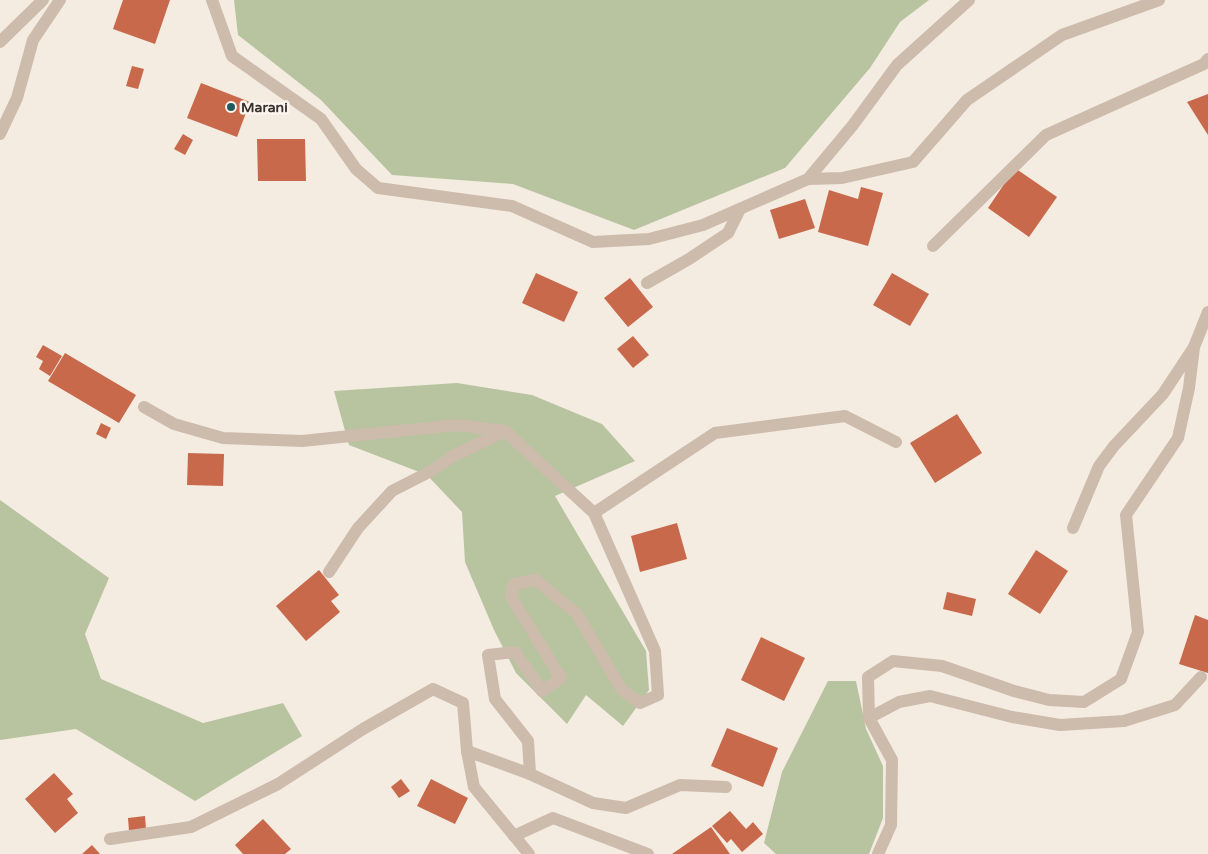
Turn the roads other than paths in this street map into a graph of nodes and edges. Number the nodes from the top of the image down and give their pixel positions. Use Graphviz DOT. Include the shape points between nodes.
graph roads {
  1 [pos="43,0"];
  2 [pos="60,0"];
  3 [pos="212,0"];
  4 [pos="969,0"];
  5 [pos="1159,0"];
  6 [pos="0,42"];
  7 [pos="1208,59"];
  8 [pos="0,134"];
  9 [pos="808,179"];
  10 [pos="740,209"];
  11 [pos="933,246"];
  12 [pos="647,283"];
  13 [pos="1208,312"];
  14 [pos="1194,347"];
  15 [pos="144,407"];
  16 [pos="505,430"];
  17 [pos="896,442"];
  18 [pos="594,513"];
  19 [pos="1073,528"];
  20 [pos="329,572"];
  21 [pos="1201,676"];
  22 [pos="869,718"];
  23 [pos="467,751"];
  24 [pos="530,774"];
  25 [pos="726,787"];
  26 [pos="514,836"];
  27 [pos="110,839"];
  28 [pos="529,854"];
  29 [pos="648,854"];
  30 [pos="878,854"];
  1 -- 6 [label="street"];
  2 -- 8 [label="street" via="33,40 17,98"];
  3 -- 10 [label="street" via="232,56 321,119 356,169 378,188 512,206 593,242 649,239 703,225"];
  4 -- 9 [label="street" via="897,65"];
  5 -- 9 [label="street" via="1062,35 967,100 913,162 842,178"];
  7 -- 11 [label="street" via="1204,64 1046,135"];
  9 -- 10 [label="street"];
  10 -- 12 [label="street" via="728,234"];
  13 -- 14 [label="street"];
  14 -- 19 [label="street" via="1163,394 1099,466"];
  14 -- 22 [label="street" via="1178,438 1126,515 1138,632 1121,679 1084,702 1049,700 942,666 893,661 868,677"];
  15 -- 16 [label="street" via="174,424 224,438 302,441 457,425"];
  16 -- 18 [label="street"];
  16 -- 20 [label="street" via="392,491 358,528"];
  17 -- 18 [label="street" via="845,416 715,433"];
  18 -- 24 [label="street" via="656,651 658,695 640,704 622,690 577,614 536,580 514,584 511,597 561,678 542,691 515,652 488,654 495,699 528,741"];
  21 -- 22 [label="street" via="1175,704 1124,721 1060,725 930,696 899,702"];
  22 -- 30 [label="street" via="892,760 891,825"];
  23 -- 24 [label="street"];
  23 -- 26 [label="street" via="474,787"];
  23 -- 27 [label="street" via="463,703 433,689 362,729 278,784 191,827"];
  24 -- 25 [label="street" via="593,803 626,808 680,784"];
  26 -- 28 [label="street"];
  26 -- 29 [label="street" via="553,818"];
}
